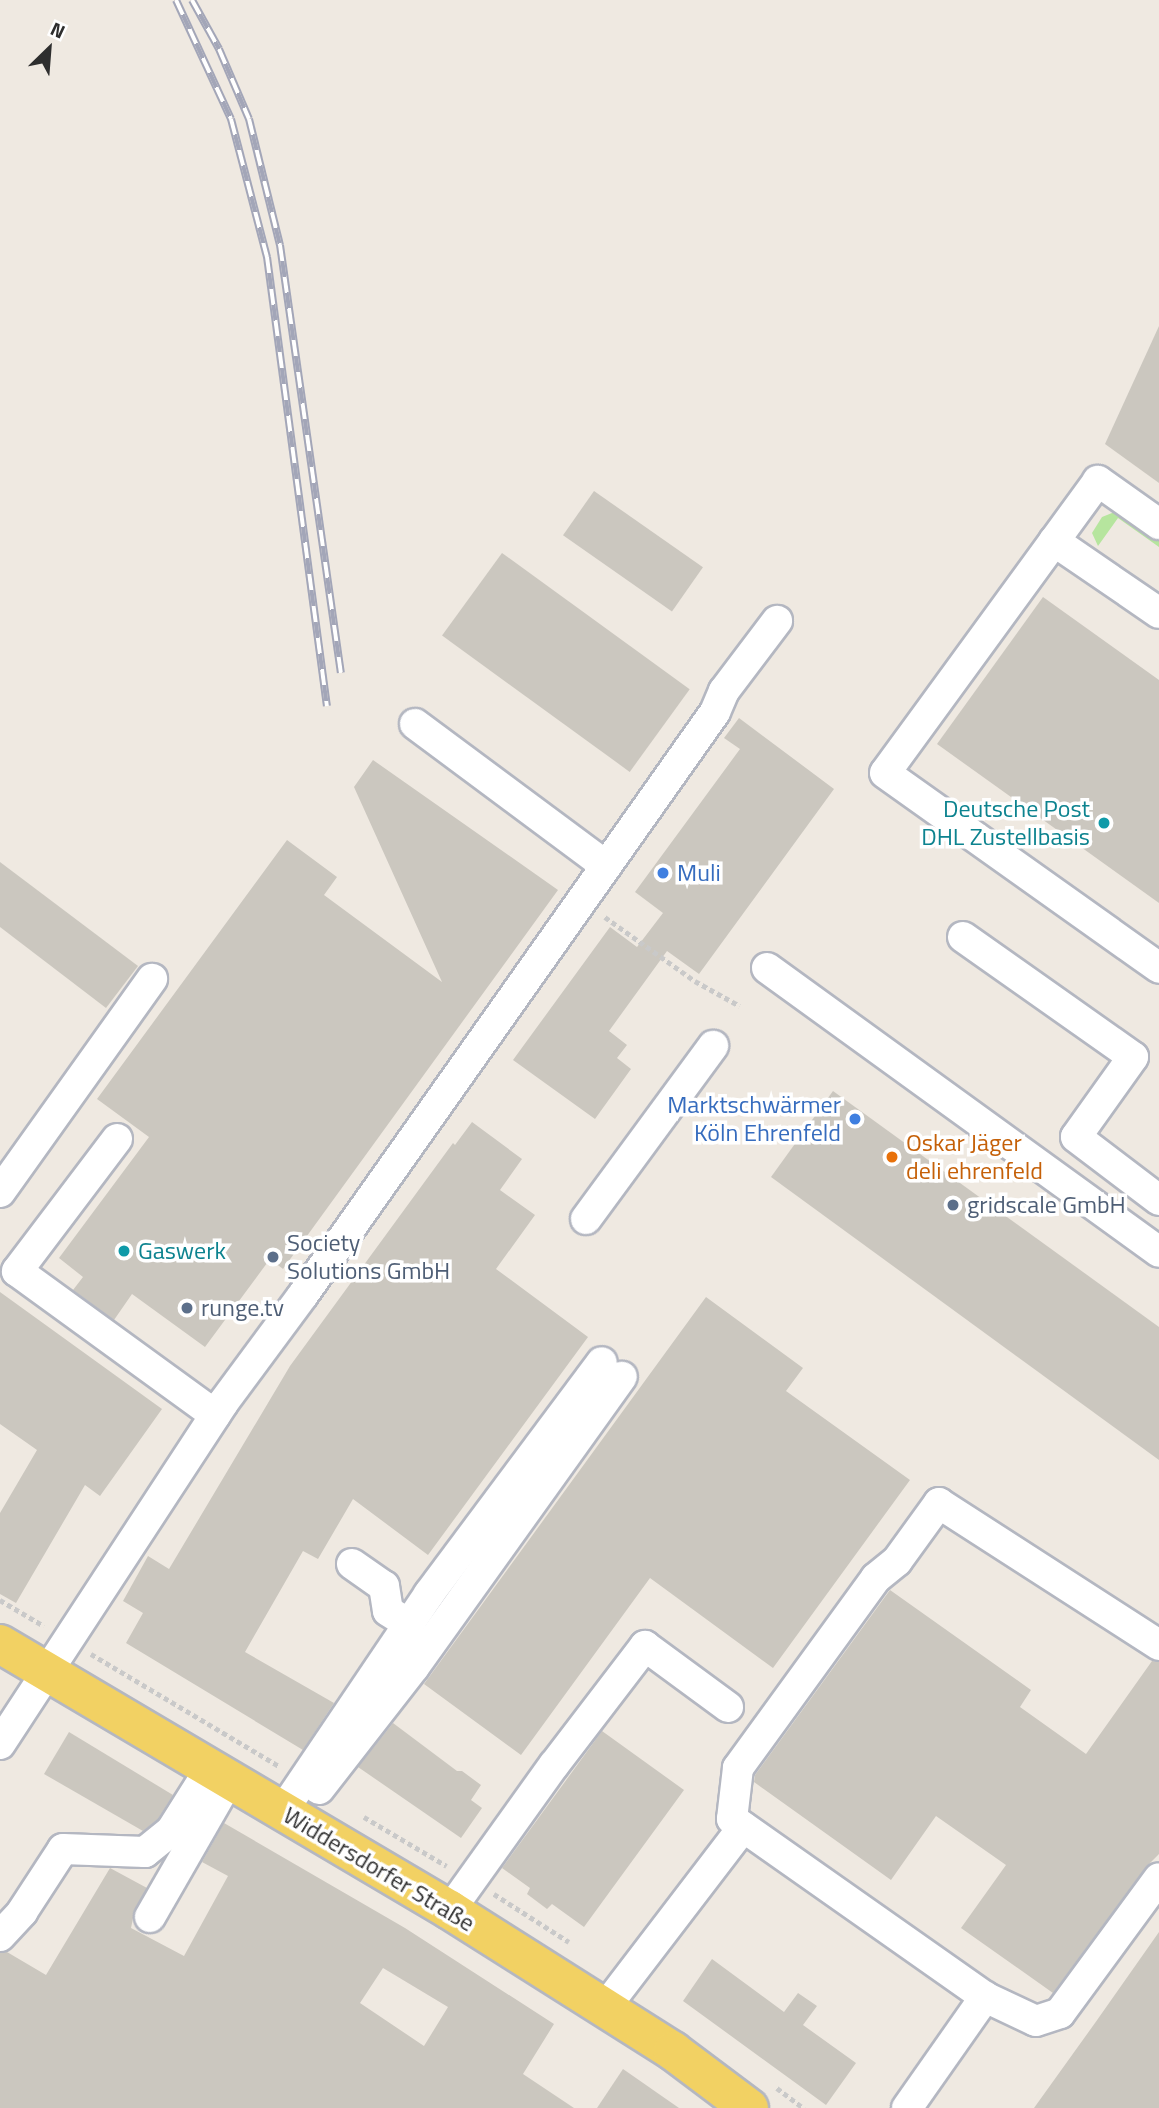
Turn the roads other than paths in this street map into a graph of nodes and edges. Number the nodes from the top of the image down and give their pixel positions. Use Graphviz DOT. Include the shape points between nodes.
graph roads {
  1 [pos="1159,524"];
  2 [pos="1054,541"];
  3 [pos="1159,613"];
  4 [pos="777,621"];
  5 [pos="415,724"];
  6 [pos="607,866"];
  7 [pos="963,937"];
  8 [pos="767,968"];
  9 [pos="1159,968"];
  10 [pos="152,979"];
  11 [pos="713,1046"];
  12 [pos="117,1139"];
  13 [pos="0,1192"];
  14 [pos="1159,1200"];
  15 [pos="586,1219"];
  16 [pos="1159,1252"];
  17 [pos="215,1415"];
  18 [pos="352,1564"];
  19 [pos="409,1624"];
  20 [pos="0,1644"];
  21 [pos="1159,1645"];
  22 [pos="46,1671"];
  23 [pos="728,1707"];
  24 [pos="0,1744"];
  25 [pos="219,1775"];
  26 [pos="290,1817"];
  27 [pos="743,1827"];
  28 [pos="1159,1878"];
  29 [pos="450,1910"];
  30 [pos="150,1917"];
  31 [pos="0,1936"];
  32 [pos="985,1997"];
  33 [pos="604,2010"];
  34 [pos="749,2108"];
  35 [pos="907,2108"];
  1 -- 2 [label="lane" via="1098,481"];
  2 -- 3 [label="lane"];
  2 -- 9 [label="lane" via="886,773"];
  4 -- 6 [label="lane" via="724,691 715,712"];
  5 -- 6 [label="lane"];
  6 -- 17 [label="lane"];
  7 -- 14 [label="lane" via="1133,1057 1076,1137"];
  8 -- 16 [label="lane"];
  10 -- 13 [label="lane"];
  11 -- 15 [label="lane"];
  12 -- 17 [label="lane" via="17,1271"];
  17 -- 22 [label="lane" via="131,1539 70,1641"];
  18 -- 19 [label="lane" via="384,1586 388,1611"];
  19 -- 26 [label="lane"];
  19 -- 26 [label="lane" via="612,1370 414,1667"];
  20 -- 22 [label="main road, Widdersdorfer Straße"];
  21 -- 27 [label="lane" via="939,1503 897,1561 876,1578 738,1768 732,1819"];
  22 -- 24 [label="lane"];
  22 -- 25 [label="main road, Widdersdorfer Straße"];
  23 -- 29 [label="lane" via="645,1646"];
  25 -- 26 [label="main road, Widdersdorfer Straße"];
  25 -- 30 [label="lane"];
  25 -- 31 [label="lane" via="171,1832 145,1852 63,1849 22,1912"];
  26 -- 29 [label="main road, Widdersdorfer Straße"];
  27 -- 32 [label="lane"];
  27 -- 33 [label="lane"];
  28 -- 32 [label="lane" via="1060,2013 1036,2021"];
  29 -- 33 [label="main road, Widdersdorfer Straße"];
  32 -- 35 [label="lane"];
  33 -- 34 [label="main road, Widdersdorfer Straße" via="673,2051"];
}
